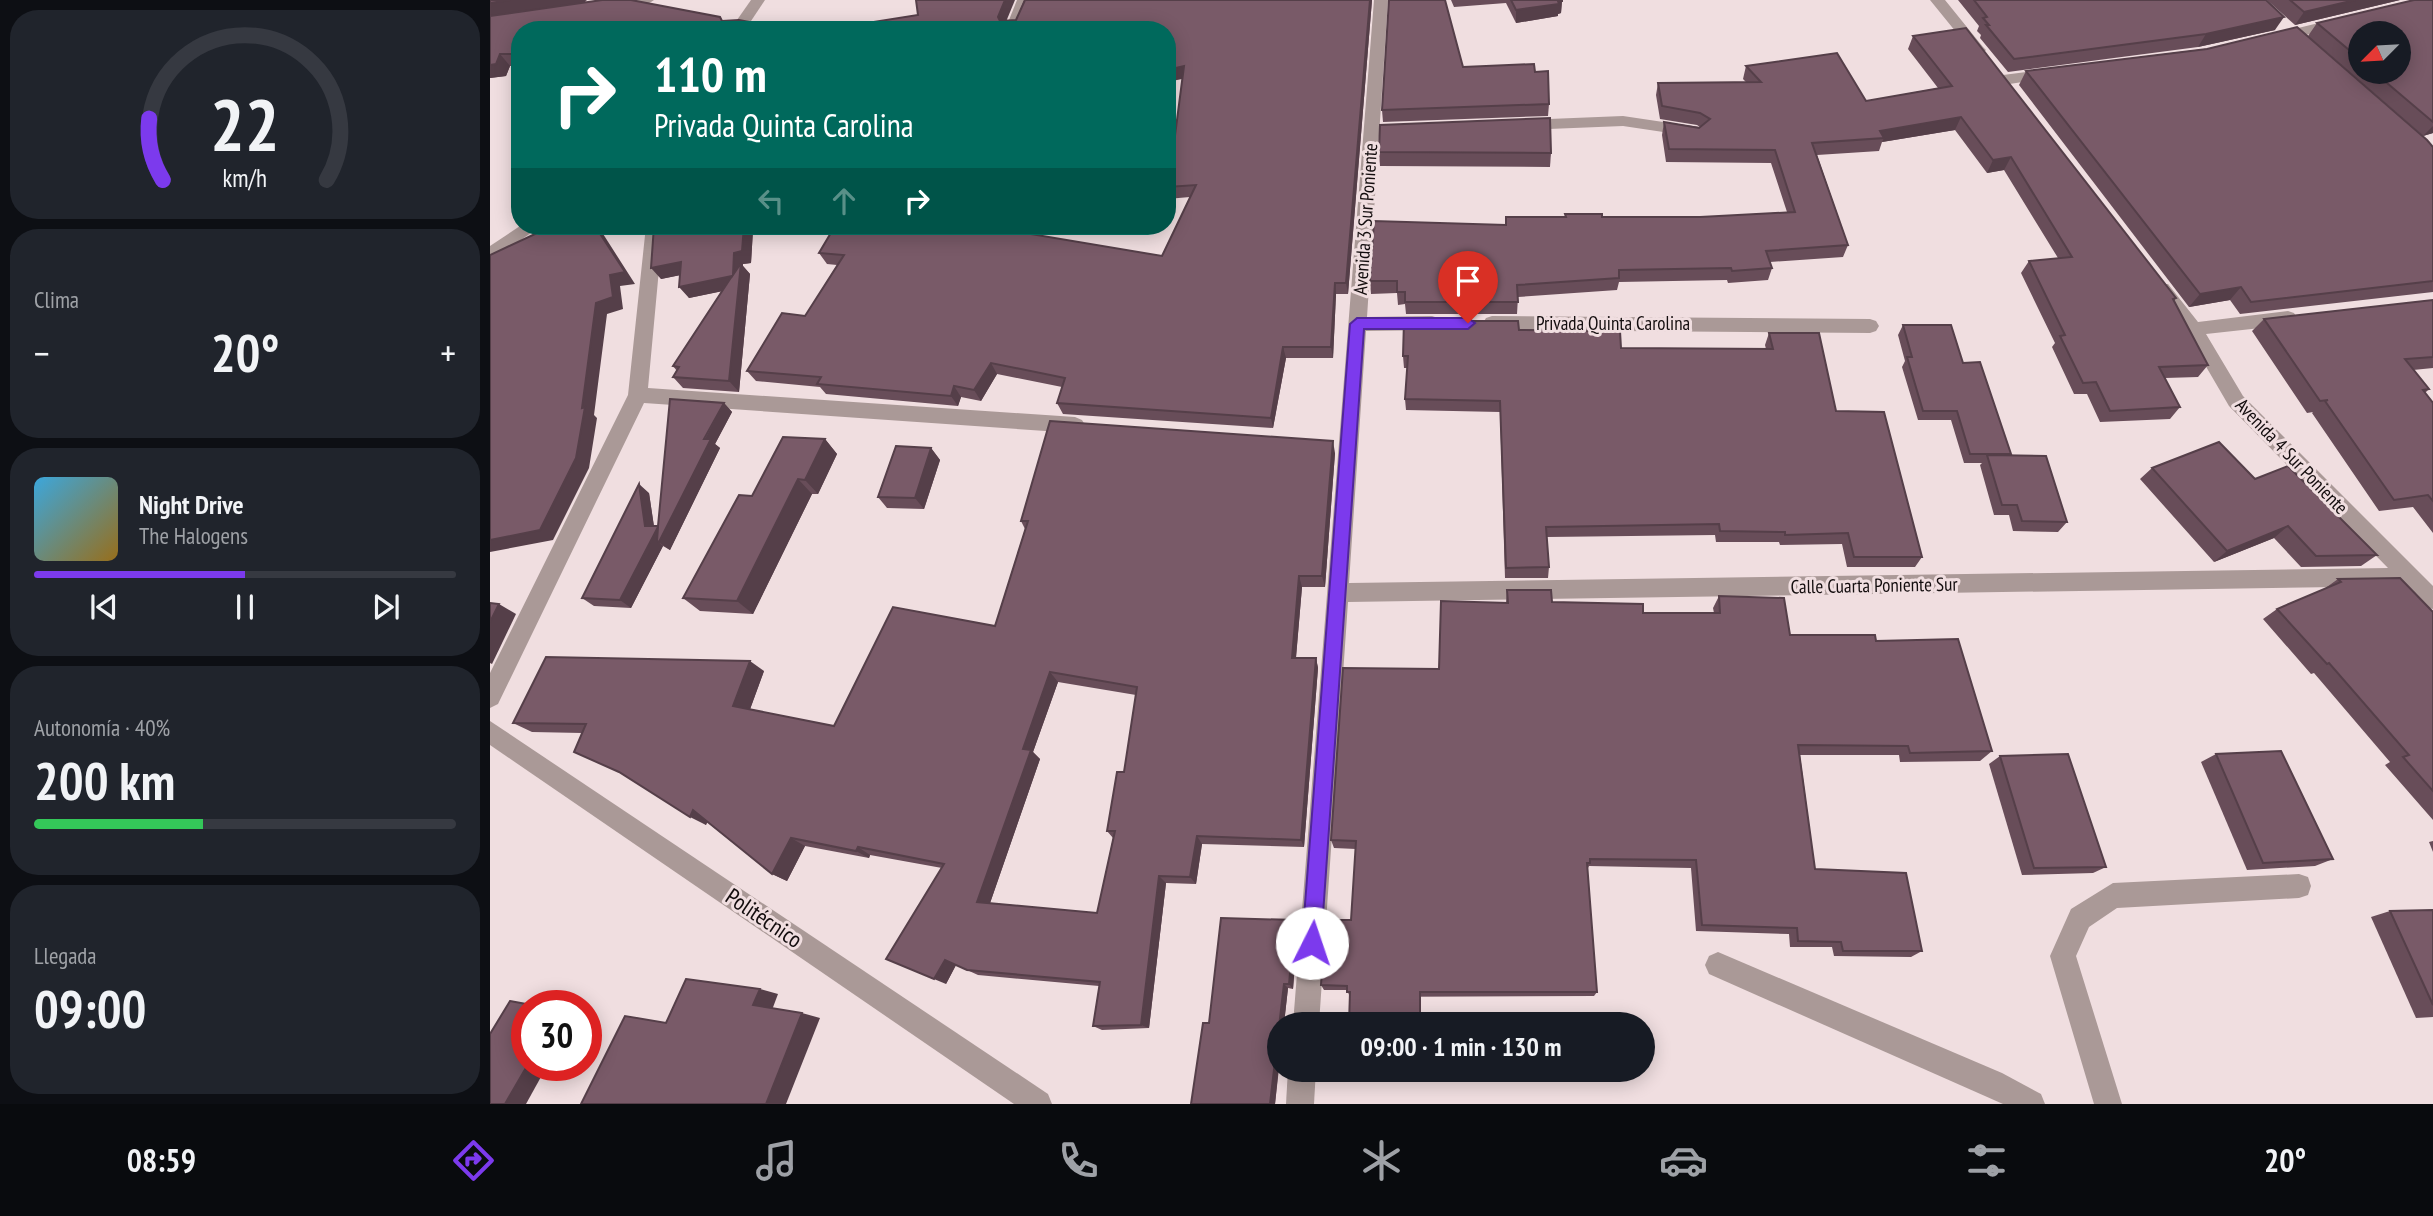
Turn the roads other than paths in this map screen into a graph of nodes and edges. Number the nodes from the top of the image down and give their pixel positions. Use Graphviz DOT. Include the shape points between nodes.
graph roads {
  1 [pos="647,0"];
  2 [pos="758,0"];
  3 [pos="1024,0"];
  4 [pos="1381,0"];
  5 [pos="1937,0"];
  6 [pos="594,8"];
  7 [pos="2275,18"];
  8 [pos="2348,20"];
  9 [pos="743,21"];
  10 [pos="1016,21"];
  11 [pos="2298,38"];
  12 [pos="2266,40"];
  13 [pos="1995,70"];
  14 [pos="2068,72"];
  15 [pos="2020,102"];
  16 [pos="1504,126"];
  17 [pos="1697,132"];
  18 [pos="519,235"];
  19 [pos="653,235"];
  20 [pos="490,255"];
  21 [pos="2152,275"];
  22 [pos="2300,317"];
  23 [pos="1357,324"];
  24 [pos="1870,326"];
  25 [pos="2193,329"];
  26 [pos="638,395"];
  27 [pos="1097,427"];
  28 [pos="2411,577"];
  29 [pos="1337,593"];
  30 [pos="2433,600"];
  31 [pos="490,697"];
  32 [pos="490,732"];
  33 [pos="2299,886"];
  34 [pos="1718,965"];
  35 [pos="1307,1012"];
  36 [pos="1302,1082"];
  37 [pos="1038,1104"];
  38 [pos="1300,1104"];
  39 [pos="2031,1104"];
  40 [pos="2108,1104"];
  1 -- 6 [label="street"];
  2 -- 9 [label="street"];
  3 -- 10 [label="street"];
  4 -- 23 [label="street, Avenida 3 Sur Poniente" via="1378,131"];
  5 -- 13 [label="street"];
  7 -- 11 [label="street"];
  8 -- 11 [label="street"];
  11 -- 12 [label="street"];
  13 -- 14 [label="street"];
  13 -- 15 [label="street"];
  16 -- 17 [label="street" via="1623,121"];
  18 -- 20 [label="street"];
  19 -- 26 [label="street"];
  21 -- 25 [label="street, Avenida 4 Sur Poniente"];
  22 -- 25 [label="street"];
  23 -- 24 [label="street, Privada Quinta Carolina"];
  23 -- 29 [label="street, Avenida 3 Sur Poniente" via="1341,444"];
  25 -- 28 [label="street, Avenida 4 Sur Poniente" via="2236,401"];
  26 -- 27 [label="street"];
  26 -- 31 [label="street"];
  28 -- 29 [label="street, Calle Cuarta Poniente Sur"];
  28 -- 30 [label="street, Avenida 4 Sur Poniente"];
  29 -- 35 [label="street, Avenida 3 Sur Poniente"];
  32 -- 37 [label="street, Politécnico"];
  33 -- 40 [label="street" via="2113,897 2080,918 2063,956"];
  34 -- 39 [label="street"];
  36 -- 38 [label="street"];
}
